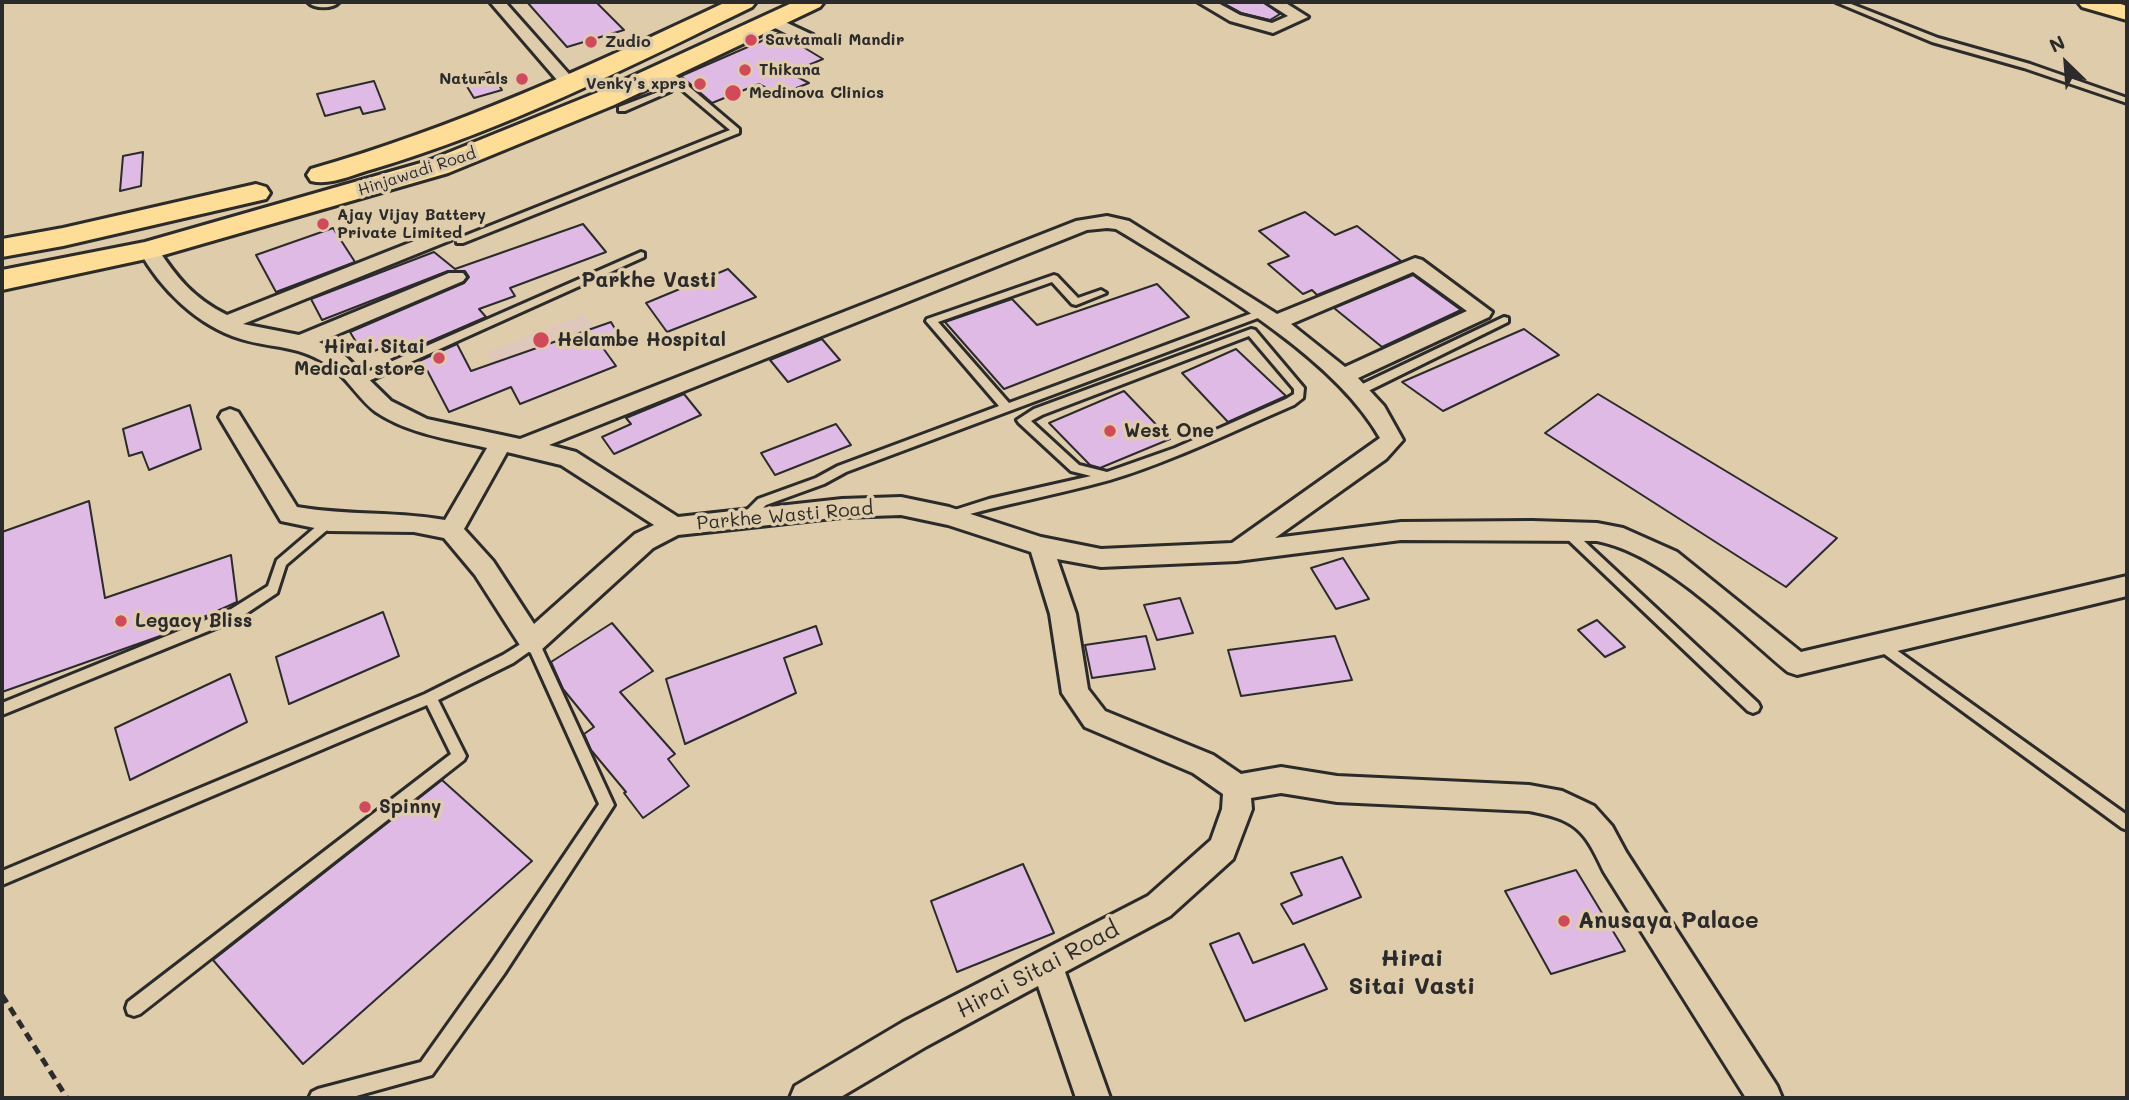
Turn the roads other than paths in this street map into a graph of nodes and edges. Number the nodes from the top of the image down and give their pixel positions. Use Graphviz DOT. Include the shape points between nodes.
graph roads {
  1 [pos="315,2"];
  2 [pos="332,2"];
  3 [pos="497,2"];
  4 [pos="744,2"];
  5 [pos="812,2"];
  6 [pos="1205,2"];
  7 [pos="1273,2"];
  8 [pos="1840,2"];
  9 [pos="2090,2"];
  10 [pos="2127,13"];
  11 [pos="770,20"];
  12 [pos="807,38"];
  13 [pos="656,74"];
  14 [pos="570,85"];
  15 [pos="2127,101"];
  16 [pos="622,109"];
  17 [pos="355,179"];
  18 [pos="452,238"];
  19 [pos="2,248"];
  20 [pos="149,250"];
  21 [pos="641,255"];
  22 [pos="456,277"];
  23 [pos="2,280"];
  24 [pos="1101,293"];
  25 [pos="1268,318"];
  26 [pos="1504,320"];
  27 [pos="226,323"];
  28 [pos="301,342"];
  29 [pos="360,380"];
  30 [pos="1349,385"];
  31 [pos="1007,408"];
  32 [pos="230,417"];
  33 [pos="510,445"];
  34 [pos="1108,476"];
  35 [pos="949,516"];
  36 [pos="746,518"];
  37 [pos="329,522"];
  38 [pos="674,526"];
  39 [pos="451,530"];
  40 [pos="1566,531"];
  41 [pos="1041,546"];
  42 [pos="1237,552"];
  43 [pos="2127,586"];
  44 [pos="532,642"];
  45 [pos="1881,644"];
  46 [pos="430,698"];
  47 [pos="1753,707"];
  48 [pos="2,709"];
  49 [pos="1237,799"];
  50 [pos="2127,823"];
  51 [pos="2,878"];
  52 [pos="1047,965"];
  53 [pos="134,1008"];
  54 [pos="318,1098"];
  55 [pos="807,1098"];
  56 [pos="1093,1098"];
  57 [pos="1765,1098"];
  1 -- 2 [label="street"];
  3 -- 14 [label="street"];
  4 -- 14 [label="main road, Hinjawadi Road"];
  5 -- 11 [label="main road, Hinjawadi Road"];
  6 -- 7 [label="street" via="1264,27 1300,17"];
  8 -- 15 [label="lane" via="1935,40"];
  9 -- 10 [label="main road"];
  11 -- 12 [label="street"];
  11 -- 13 [label="main road, Hinjawadi Road"];
  13 -- 16 [label="lane" via="667,91"];
  13 -- 17 [label="main road, Hinjawadi Road" via="466,158"];
  13 -- 18 [label="lane" via="736,131"];
  14 -- 17 [label="main road, Hinjawadi Road"];
  17 -- 19 [label="main road, Hinjawadi Road"];
  17 -- 20 [label="main road, Hinjawadi Road"];
  18 -- 27 [label="street"];
  20 -- 23 [label="main road, Hinjawadi Road"];
  20 -- 27 [label="street, Parkhe Wasti Road" via="159,269 199,309"];
  21 -- 29 [label="lane"];
  22 -- 28 [label="street"];
  24 -- 31 [label="lane" via="1076,302 1054,278 931,321"];
  25 -- 30 [label="street"];
  25 -- 30 [label="street" via="1415,264 1482,312"];
  25 -- 31 [label="lane"];
  25 -- 33 [label="street" via="1235,292 1122,225 1083,225"];
  26 -- 30 [label="lane"];
  27 -- 28 [label="street, Parkhe Wasti Road" via="245,333"];
  28 -- 29 [label="street, Parkhe Wasti Road" via="337,359"];
  29 -- 33 [label="street, Parkhe Wasti Road" via="383,406 421,425"];
  30 -- 42 [label="street" via="1387,425 1392,440"];
  31 -- 36 [label="lane" via="762,502"];
  32 -- 37 [label="street" via="289,515"];
  33 -- 38 [label="street, Parkhe Wasti Road" via="568,458"];
  33 -- 39 [label="street"];
  34 -- 34 [label="lane" via="1290,402 1299,395 1299,387 1251,332 1023,420 1075,468"];
  34 -- 35 [label="lane"];
  35 -- 36 [label="street, Parkhe Wasti Road" via="901,506"];
  35 -- 41 [label="street, Parkhe Wasti Road"];
  36 -- 38 [label="street, Parkhe Wasti Road"];
  37 -- 39 [label="street" via="414,523"];
  37 -- 48 [label="lane" via="281,562 273,589 233,615"];
  38 -- 44 [label="street" via="644,541"];
  39 -- 44 [label="street" via="484,568"];
  40 -- 42 [label="street, Parkhe Wasti Road" via="1402,531"];
  40 -- 45 [label="street, Parkhe Wasti Road" via="1623,537 1668,559 1797,664"];
  40 -- 47 [label="lane"];
  41 -- 42 [label="street, Parkhe Wasti Road" via="1101,558"];
  41 -- 49 [label="street" via="1063,614 1075,693 1095,719 1203,764"];
  43 -- 45 [label="street"];
  44 -- 46 [label="lane"];
  44 -- 54 [label="lane" via="607,805 426,1069"];
  45 -- 50 [label="lane"];
  46 -- 51 [label="lane"];
  46 -- 53 [label="lane" via="458,757"];
  49 -- 52 [label="street, Hirai Sitai Road" via="1222,849 1159,906"];
  49 -- 57 [label="street" via="1281,780 1337,789 1529,798 1562,804 1584,815 1602,836"];
  52 -- 55 [label="street, Hirai Sitai Road" via="915,1034"];
  52 -- 56 [label="street"];
}
